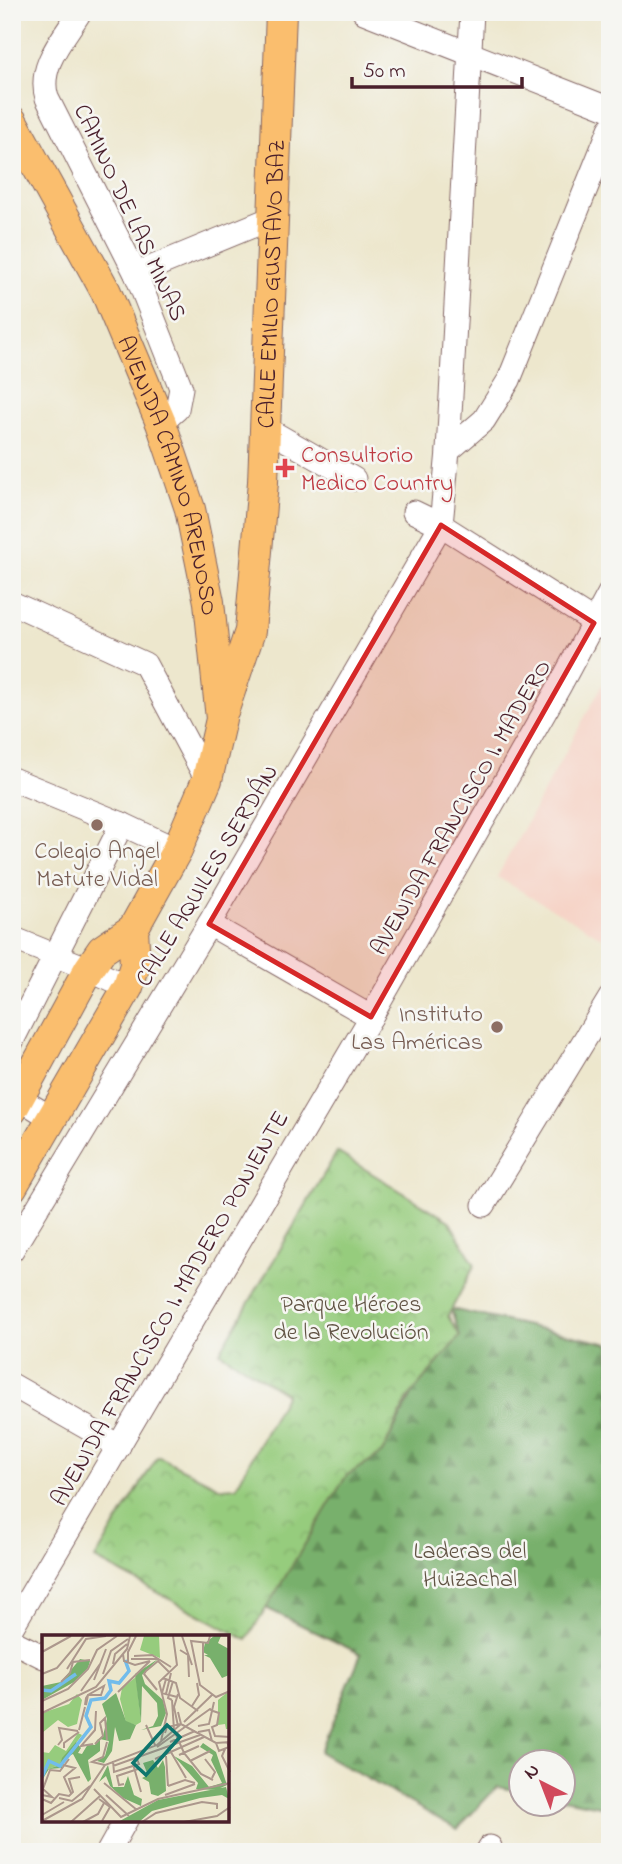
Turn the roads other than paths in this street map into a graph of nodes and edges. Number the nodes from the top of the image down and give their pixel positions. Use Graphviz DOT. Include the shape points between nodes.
graph roads {
  1 [pos="80,12"];
  2 [pos="281,12"];
  3 [pos="363,12"];
  4 [pos="472,12"];
  5 [pos="469,56"];
  6 [pos="610,109"];
  7 [pos="12,121"];
  8 [pos="610,129"];
  9 [pos="272,218"];
  10 [pos="136,274"];
  11 [pos="161,423"];
  12 [pos="265,428"];
  13 [pos="448,451"];
  14 [pos="354,479"];
  15 [pos="414,512"];
  16 [pos="441,525"];
  17 [pos="610,592"];
  18 [pos="12,603"];
  19 [pos="602,628"];
  20 [pos="221,719"];
  21 [pos="12,779"];
  22 [pos="207,780"];
  23 [pos="122,824"];
  24 [pos="177,850"];
  25 [pos="209,923"];
  26 [pos="133,929"];
  27 [pos="12,939"];
  28 [pos="55,956"];
  29 [pos="89,969"];
  30 [pos="128,987"];
  31 [pos="610,998"];
  32 [pos="371,1017"];
  33 [pos="12,1041"];
  34 [pos="15,1101"];
  35 [pos="53,1119"];
  36 [pos="12,1187"];
  37 [pos="484,1205"];
  38 [pos="12,1250"];
  39 [pos="12,1385"];
  40 [pos="118,1446"];
  41 [pos="12,1627"];
  42 [pos="12,1641"];
  43 [pos="42,1656"];
  44 [pos="125,1822"];
  45 [pos="108,1852"];
  1 -- 10 [label="street, CAMINO DE LAS MINAS" via="50,59 43,86"];
  2 -- 9 [label="main road, CALLE EMILIO GUSTAVO BAZ"];
  3 -- 5 [label="street"];
  4 -- 5 [label="street"];
  5 -- 6 [label="street"];
  5 -- 13 [label="street"];
  7 -- 11 [label="main road, AVENIDA CAMINO ARENOSO" via="106,292"];
  8 -- 13 [label="street" via="509,380 484,420"];
  9 -- 10 [label="street"];
  9 -- 12 [label="main road, CALLE EMILIO GUSTAVO BAZ"];
  10 -- 11 [label="street, CAMINO DE LAS MINAS" via="181,388 177,409"];
  11 -- 20 [label="main road, AVENIDA CAMINO ARENOSO" via="190,509 209,602"];
  12 -- 14 [label="street"];
  12 -- 20 [label="main road, CALLE EMILIO GUSTAVO BAZ" via="250,631"];
  13 -- 16 [label="street"];
  15 -- 16 [label="street"];
  16 -- 19 [label="street"];
  16 -- 25 [label="street, CALLE AQUILES SERDÁN"];
  17 -- 19 [label="street, AVENIDA FRANCISCO I. MADERO"];
  18 -- 22 [label="street" via="145,664"];
  19 -- 32 [label="street, AVENIDA FRANCISCO I. MADERO" via="559,687"];
  20 -- 22 [label="main road, AVENIDA CAMINO ARENOSO"];
  21 -- 23 [label="street"];
  22 -- 24 [label="main road, AVENIDA CAMINO ARENOSO"];
  23 -- 24 [label="street"];
  23 -- 28 [label="street"];
  24 -- 26 [label="main road, AVENIDA CAMINO ARENOSO"];
  25 -- 32 [label="street"];
  25 -- 38 [label="street, CALLE AQUILES SERDÁN"];
  26 -- 29 [label="main road" via="102,950"];
  26 -- 30 [label="main road" via="135,965"];
  27 -- 28 [label="street"];
  28 -- 29 [label="street"];
  28 -- 33 [label="street"];
  29 -- 30 [label="street"];
  29 -- 34 [label="main road"];
  30 -- 35 [label="main road"];
  31 -- 37 [label="street"];
  32 -- 40 [label="street, AVENIDA FRANCISCO I. MADERO PONIENTE"];
  34 -- 35 [label="street"];
  35 -- 36 [label="main road"];
  39 -- 40 [label="street"];
  40 -- 41 [label="street, AVENIDA FRANCISCO I. MADERO PONIENTE"];
  42 -- 43 [label="street"];
  44 -- 45 [label="street"];
}
